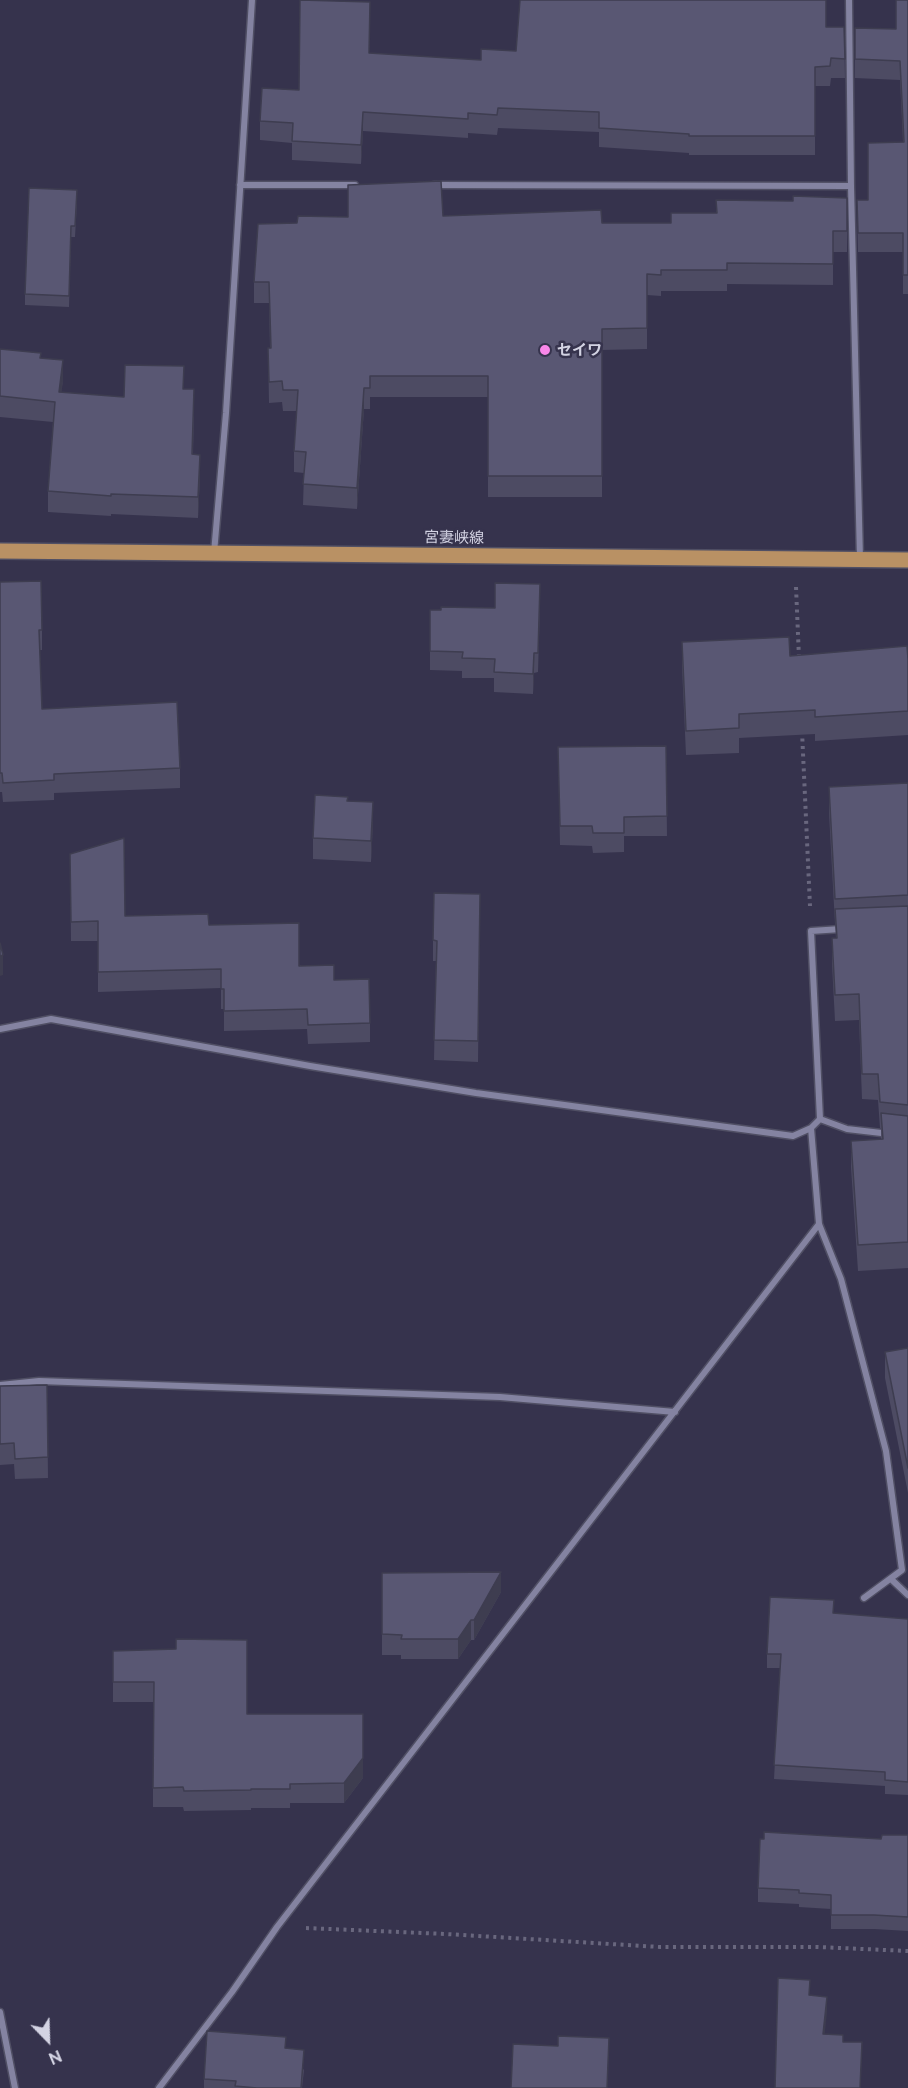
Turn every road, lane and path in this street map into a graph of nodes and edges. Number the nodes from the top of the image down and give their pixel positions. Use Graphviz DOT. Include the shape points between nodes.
graph roads {
  1 [pos="252,0"];
  2 [pos="849,0"];
  3 [pos="240,185"];
  4 [pos="360,185"];
  5 [pos="432,185"];
  6 [pos="851,186"];
  7 [pos="0,551"];
  8 [pos="214,554"];
  9 [pos="795,560"];
  10 [pos="860,560"];
  11 [pos="908,560"];
  12 [pos="799,668"];
  13 [pos="802,728"];
  14 [pos="854,929"];
  15 [pos="811,931"];
  16 [pos="0,1029"];
  17 [pos="820,1119"];
  18 [pos="811,1128"];
  19 [pos="898,1135"];
  20 [pos="819,1224"];
  21 [pos="0,1385"];
  22 [pos="675,1412"];
  23 [pos="891,1579"];
  24 [pos="908,1595"];
  25 [pos="864,1598"];
  26 [pos="277,1927"];
  27 [pos="908,1951"];
  28 [pos="0,2012"];
  29 [pos="15,2088"];
  30 [pos="159,2088"];
  1 -- 3 [label="street"];
  2 -- 6 [label="street"];
  3 -- 4 [label="street"];
  3 -- 8 [label="street"];
  5 -- 6 [label="street"];
  6 -- 10 [label="street"];
  7 -- 8 [label="main road, 宮妻峡線"];
  8 -- 9 [label="main road, 宮妻峡線"];
  9 -- 10 [label="main road, 宮妻峡線"];
  9 -- 12 [label="path"];
  10 -- 11 [label="main road, 宮妻峡線"];
  13 -- 15 [label="path"];
  14 -- 15 [label="street"];
  15 -- 17 [label="street"];
  16 -- 18 [label="street" via="51,1019 488,1095 793,1136"];
  17 -- 18 [label="street"];
  17 -- 19 [label="street" via="847,1129"];
  18 -- 20 [label="street"];
  20 -- 22 [label="street"];
  20 -- 23 [label="street" via="841,1279 886,1451 902,1570"];
  21 -- 22 [label="street" via="39,1381 500,1397"];
  22 -- 26 [label="street"];
  23 -- 24 [label="street"];
  23 -- 25 [label="street"];
  26 -- 27 [label="path" via="660,1947"];
  26 -- 30 [label="street"];
  28 -- 29 [label="street"];
}
